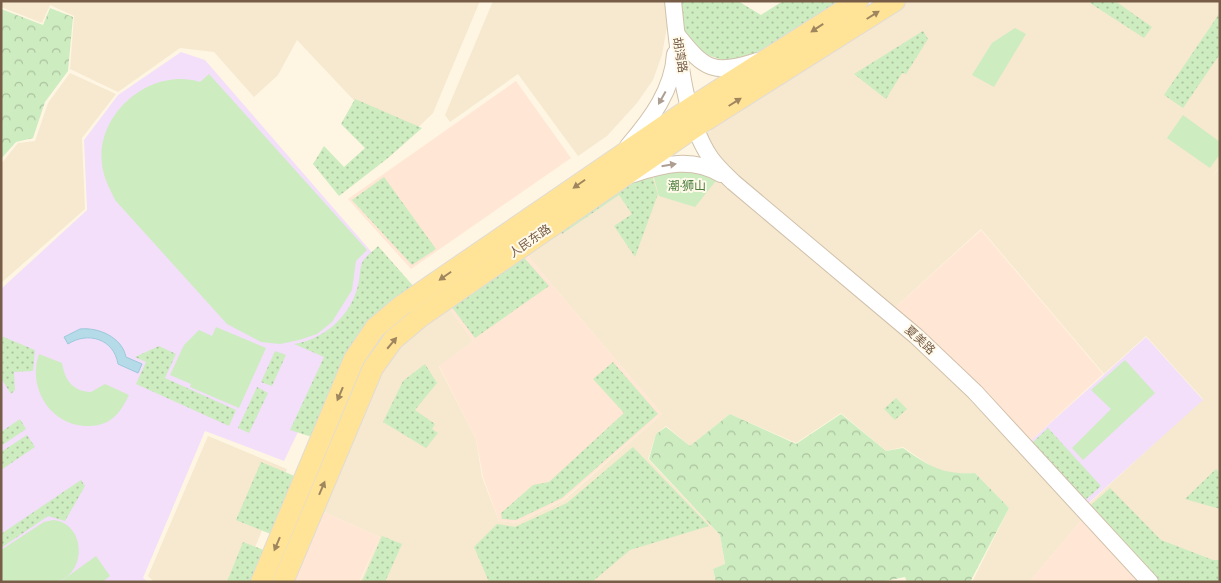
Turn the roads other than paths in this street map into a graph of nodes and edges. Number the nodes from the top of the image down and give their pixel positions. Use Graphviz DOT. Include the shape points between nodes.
graph roads {
  1 [pos="673,1"];
  2 [pos="858,1"];
  3 [pos="895,1"];
  4 [pos="677,34"];
  5 [pos="784,49"];
  6 [pos="690,108"];
  7 [pos="694,128"];
  8 [pos="619,156"];
  9 [pos="622,178"];
  10 [pos="733,182"];
  11 [pos="261,582"];
  12 [pos="283,582"];
  13 [pos="1150,582"];
  1 -- 4 [label="street, 胡湾路"];
  2 -- 5 [label="main road, 人民东路, one-way"];
  7 -- 3 [label="main road, 人民东路, one-way"];
  4 -- 5 [label="street" via="694,56 712,67 730,68"];
  4 -- 6 [label="street, 胡湾路"];
  4 -- 8 [label="street, one-way" via="668,87 646,124"];
  5 -- 6 [label="main road, 人民东路"];
  6 -- 7 [label="street, 夏美路"];
  6 -- 8 [label="main road, 人民东路"];
  7 -- 9 [label="main road, 人民东路"];
  7 -- 10 [label="street, 夏美路" via="710,158"];
  8 -- 11 [label="main road, 人民东路, one-way" via="375,328 354,359"];
  9 -- 10 [label="street, one-way" via="652,168 690,163 707,167"];
  12 -- 9 [label="main road, 人民东路, one-way" via="373,368 393,340 419,318"];
  10 -- 13 [label="street, 夏美路" via="916,336 1029,449"];
}
